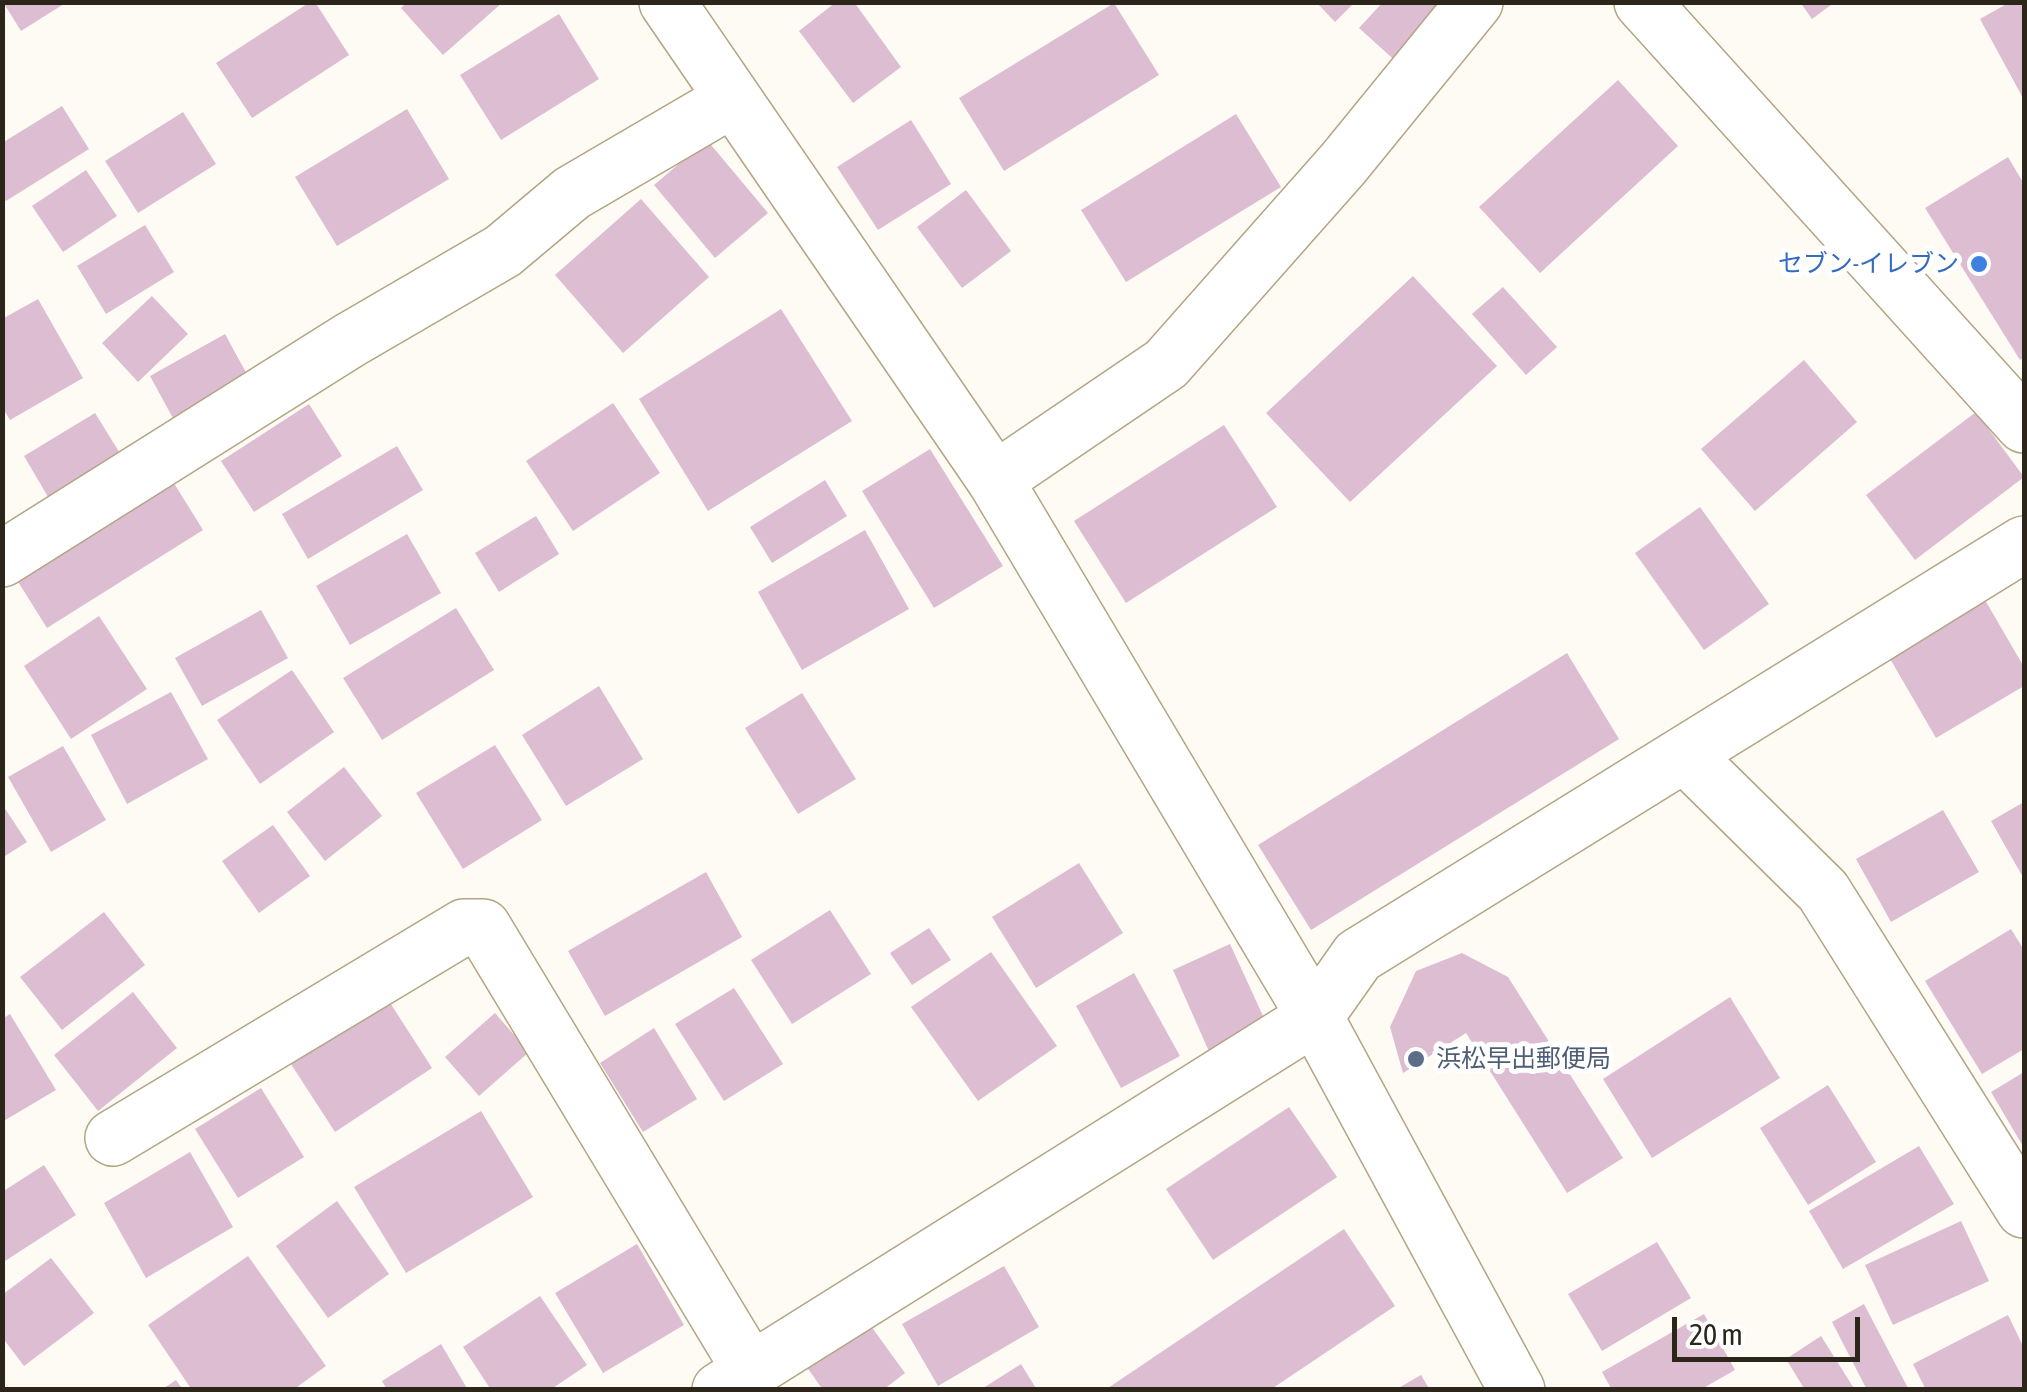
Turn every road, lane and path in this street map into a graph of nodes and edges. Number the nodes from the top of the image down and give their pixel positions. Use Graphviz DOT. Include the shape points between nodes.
graph roads {
  1 [pos="667,2"];
  2 [pos="1475,2"];
  3 [pos="1642,2"];
  4 [pos="731,100"];
  5 [pos="2024,425"];
  6 [pos="995,480"];
  7 [pos="2,559"];
  8 [pos="2018,561"];
  9 [pos="1685,754"];
  10 [pos="1315,1016"];
  11 [pos="112,1138"];
  12 [pos="2024,1210"];
  13 [pos="733,1384"];
  14 [pos="1517,1390"];
  1 -- 4 [label="street"];
  2 -- 6 [label="street" via="1344,164 1166,364"];
  3 -- 5 [label="street"];
  4 -- 6 [label="street"];
  4 -- 7 [label="street" via="572,193 503,251"];
  6 -- 10 [label="street"];
  8 -- 9 [label="street"];
  9 -- 10 [label="street" via="1358,956"];
  9 -- 12 [label="street" via="1823,891"];
  10 -- 13 [label="street"];
  10 -- 14 [label="street"];
  11 -- 13 [label="street" via="464,927 483,928"];
}
